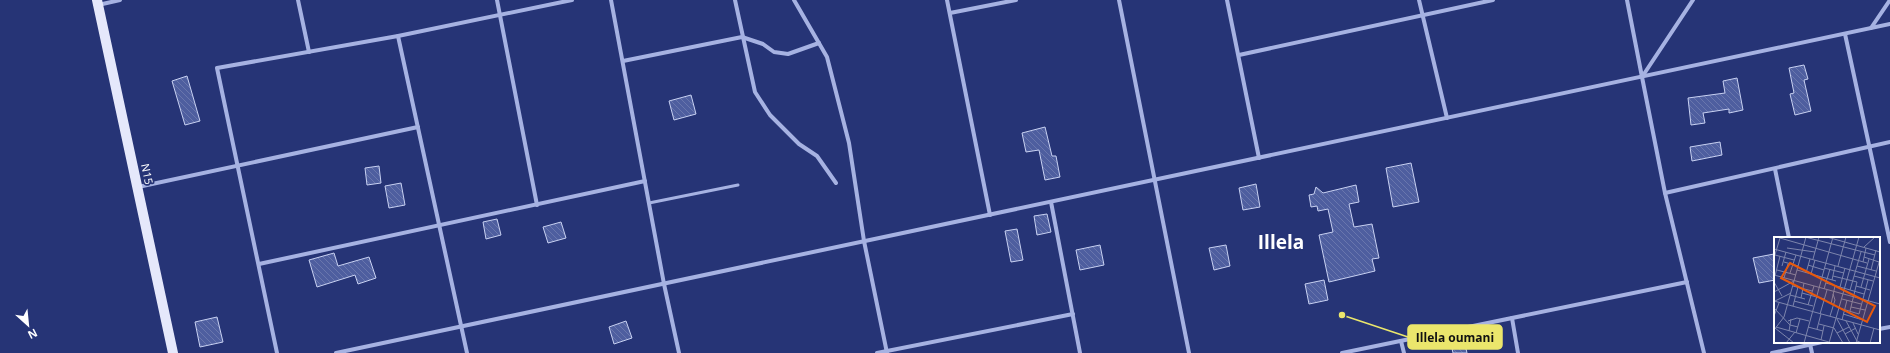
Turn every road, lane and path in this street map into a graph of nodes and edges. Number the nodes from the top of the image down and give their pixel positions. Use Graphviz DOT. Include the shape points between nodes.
graph roads {
  1 [pos="120,0"];
  2 [pos="298,0"];
  3 [pos="497,0"];
  4 [pos="572,0"];
  5 [pos="612,0"];
  6 [pos="735,0"];
  7 [pos="794,0"];
  8 [pos="948,0"];
  9 [pos="1016,0"];
  10 [pos="1119,0"];
  11 [pos="1227,0"];
  12 [pos="1419,0"];
  13 [pos="1493,0"];
  14 [pos="1627,0"];
  15 [pos="1693,0"];
  16 [pos="1890,0"];
  17 [pos="97,2"];
  18 [pos="950,13"];
  19 [pos="500,15"];
  20 [pos="1423,15"];
  21 [pos="1890,24"];
  22 [pos="1871,28"];
  23 [pos="1845,34"];
  24 [pos="398,36"];
  25 [pos="742,37"];
  26 [pos="819,43"];
  27 [pos="309,52"];
  28 [pos="1238,55"];
  29 [pos="623,61"];
  30 [pos="1642,77"];
  31 [pos="1447,118"];
  32 [pos="418,127"];
  33 [pos="1890,142"];
  34 [pos="1869,147"];
  35 [pos="1260,158"];
  36 [pos="238,167"];
  37 [pos="1775,169"];
  38 [pos="1155,180"];
  39 [pos="645,181"];
  40 [pos="836,184"];
  41 [pos="738,185"];
  42 [pos="138,187"];
  43 [pos="1665,193"];
  44 [pos="1051,202"];
  45 [pos="649,203"];
  46 [pos="537,205"];
  47 [pos="990,215"];
  48 [pos="440,226"];
  49 [pos="1789,237"];
  50 [pos="1890,240"];
  51 [pos="864,241"];
  52 [pos="259,264"];
  53 [pos="1687,282"];
  54 [pos="664,284"];
  55 [pos="1073,314"];
  56 [pos="1512,318"];
  57 [pos="462,326"];
  58 [pos="1890,327"];
  59 [pos="1880,329"];
  60 [pos="1401,341"];
  61 [pos="1810,343"];
  62 [pos="887,352"];
  63 [pos="173,353"];
  64 [pos="277,353"];
  65 [pos="336,353"];
  66 [pos="467,353"];
  67 [pos="679,353"];
  68 [pos="877,353"];
  69 [pos="1080,353"];
  70 [pos="1189,353"];
  71 [pos="1342,353"];
  72 [pos="1404,353"];
  73 [pos="1518,353"];
  74 [pos="1704,353"];
  75 [pos="1772,353"];
  76 [pos="1812,353"];
  1 -- 17 [label="street"];
  2 -- 27 [label="street"];
  3 -- 19 [label="street"];
  4 -- 19 [label="street"];
  5 -- 29 [label="street"];
  6 -- 25 [label="street"];
  7 -- 26 [label="street"];
  8 -- 18 [label="street"];
  9 -- 18 [label="street"];
  10 -- 38 [label="street"];
  11 -- 28 [label="street"];
  12 -- 20 [label="street"];
  13 -- 20 [label="street"];
  14 -- 30 [label="street"];
  15 -- 30 [label="street"];
  16 -- 22 [label="street"];
  17 -- 42 [label="main road, N15"];
  18 -- 47 [label="street"];
  19 -- 24 [label="street"];
  19 -- 46 [label="street"];
  20 -- 28 [label="street"];
  20 -- 31 [label="street"];
  21 -- 22 [label="street"];
  22 -- 23 [label="street"];
  23 -- 30 [label="street"];
  23 -- 34 [label="street"];
  24 -- 27 [label="street"];
  24 -- 32 [label="street"];
  25 -- 26 [label="street" via="763,44 774,52 788,54"];
  25 -- 29 [label="street"];
  25 -- 40 [label="street" via="755,92 770,115 799,144 817,156"];
  26 -- 51 [label="street" via="827,57 850,143"];
  27 -- 36 [label="street" via="217,68"];
  28 -- 35 [label="street"];
  29 -- 39 [label="street"];
  30 -- 31 [label="street"];
  30 -- 43 [label="street"];
  31 -- 35 [label="street"];
  32 -- 36 [label="street"];
  32 -- 48 [label="street"];
  33 -- 34 [label="street"];
  34 -- 37 [label="street"];
  34 -- 50 [label="street"];
  35 -- 38 [label="street"];
  36 -- 42 [label="street"];
  36 -- 52 [label="street"];
  37 -- 43 [label="street"];
  37 -- 49 [label="street"];
  38 -- 44 [label="street"];
  38 -- 70 [label="street"];
  39 -- 45 [label="street"];
  39 -- 46 [label="street"];
  41 -- 45 [label="lane"];
  42 -- 63 [label="main road, N15"];
  43 -- 53 [label="street"];
  44 -- 47 [label="street"];
  44 -- 55 [label="street"];
  45 -- 54 [label="street"];
  46 -- 48 [label="street"];
  47 -- 51 [label="street"];
  48 -- 52 [label="street"];
  48 -- 57 [label="street"];
  51 -- 54 [label="street"];
  51 -- 62 [label="street"];
  52 -- 64 [label="street"];
  53 -- 56 [label="street"];
  53 -- 74 [label="street"];
  54 -- 57 [label="street"];
  54 -- 67 [label="street"];
  55 -- 62 [label="street"];
  55 -- 69 [label="street"];
  56 -- 60 [label="street"];
  56 -- 73 [label="street"];
  57 -- 65 [label="street"];
  57 -- 66 [label="street"];
  58 -- 59 [label="street"];
  60 -- 71 [label="street"];
  60 -- 72 [label="street"];
  61 -- 75 [label="street"];
  61 -- 76 [label="street"];
  62 -- 68 [label="street"];
}
